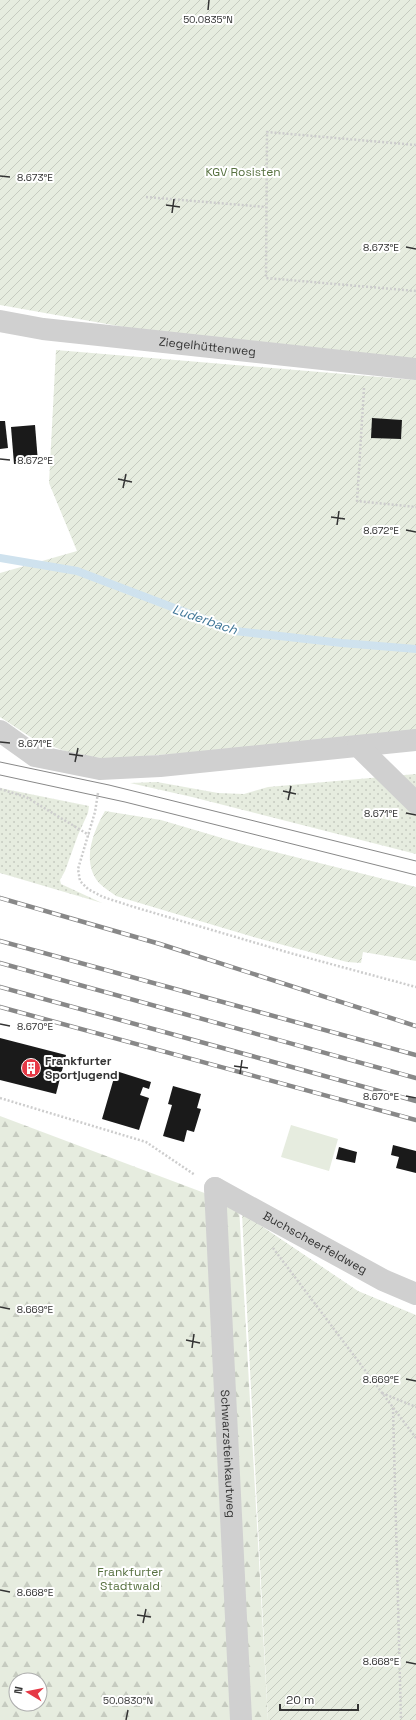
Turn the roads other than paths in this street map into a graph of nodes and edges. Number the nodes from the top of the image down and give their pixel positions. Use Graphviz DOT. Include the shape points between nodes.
graph roads {
  1 [pos="0,321"];
  2 [pos="416,369"];
  3 [pos="0,731"];
  4 [pos="416,740"];
  5 [pos="358,746"];
  6 [pos="416,803"];
  7 [pos="215,1188"];
  8 [pos="416,1294"];
  9 [pos="241,1720"];
  1 -- 2 [label="lane, Ziegelhüttenweg" via="43,329"];
  3 -- 5 [label="lane" via="35,756 100,769 168,765"];
  4 -- 5 [label="lane"];
  5 -- 6 [label="lane"];
  7 -- 8 [label="lane, Buchscheerfeldweg" via="383,1280"];
  7 -- 9 [label="lane, Schwarzsteinkautweg"];
}
